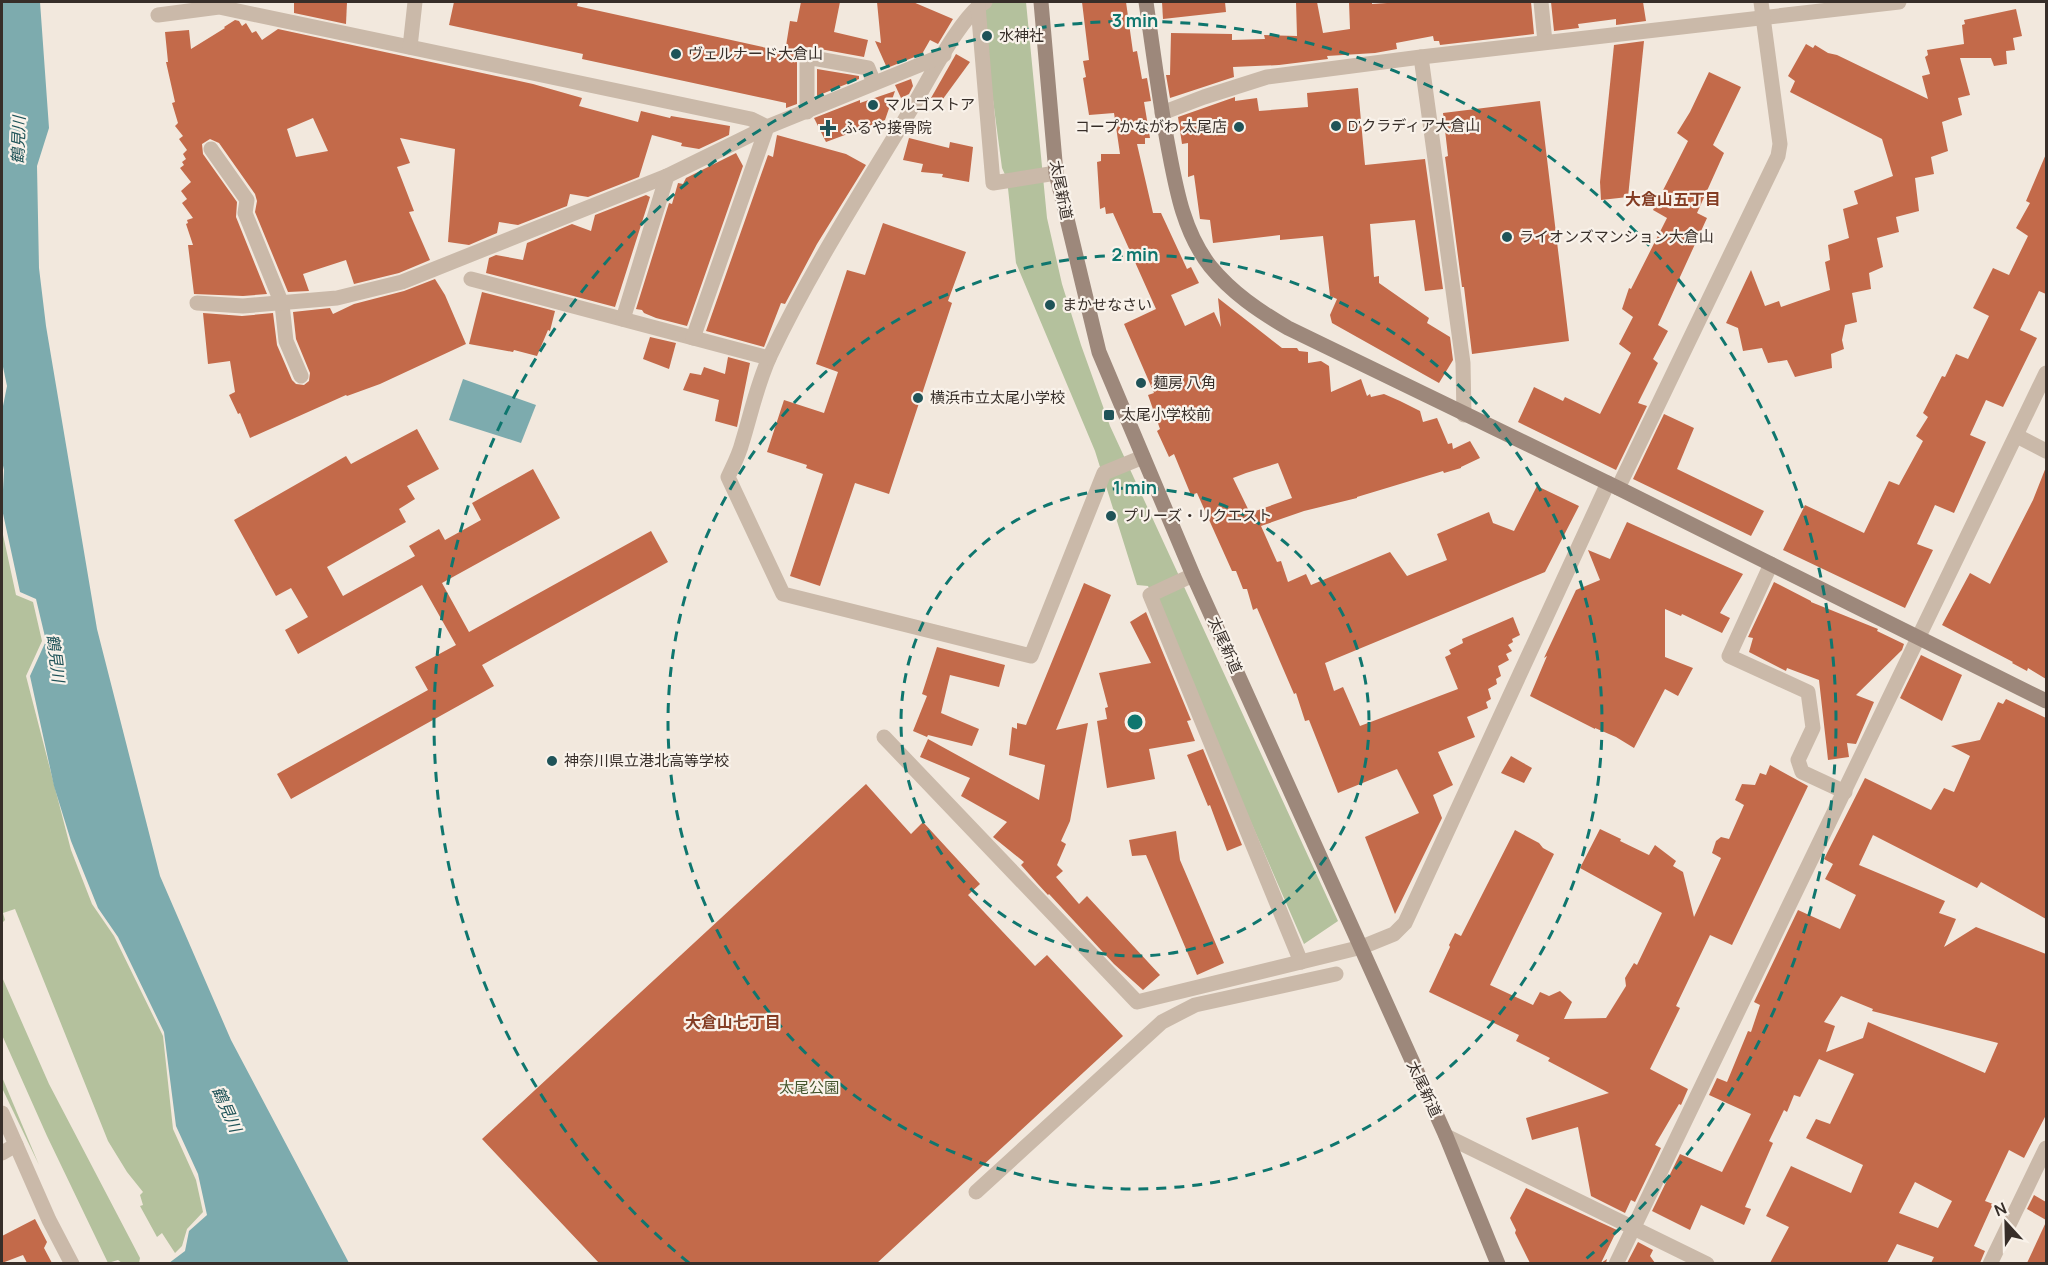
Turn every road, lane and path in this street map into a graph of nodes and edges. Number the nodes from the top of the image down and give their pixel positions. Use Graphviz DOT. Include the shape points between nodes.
graph roads {
  1 [pos="415,2"];
  2 [pos="1041,2"];
  3 [pos="1146,2"];
  4 [pos="1540,2"];
  5 [pos="1899,2"];
  6 [pos="982,4"];
  7 [pos="1762,9"];
  8 [pos="158,15"];
  9 [pos="1545,42"];
  10 [pos="410,47"];
  11 [pos="944,55"];
  12 [pos="1421,57"];
  13 [pos="874,83"];
  14 [pos="807,112"];
  15 [pos="1162,113"];
  16 [pos="767,127"];
  17 [pos="211,149"];
  18 [pos="1056,173"];
  19 [pos="667,176"];
  20 [pos="471,279"];
  21 [pos="197,303"];
  22 [pos="282,303"];
  23 [pos="623,319"];
  24 [pos="693,338"];
  25 [pos="770,358"];
  26 [pos="2046,373"];
  27 [pos="301,376"];
  28 [pos="1464,415"];
  29 [pos="2017,436"];
  30 [pos="2046,451"];
  31 [pos="1143,457"];
  32 [pos="1613,485"];
  33 [pos="1771,564"];
  34 [pos="1193,575"];
  35 [pos="1919,638"];
  36 [pos="2046,700"];
  37 [pos="884,737"];
  38 [pos="1845,792"];
  39 [pos="1362,947"];
  40 [pos="1301,962"];
  41 [pos="1336,974"];
  42 [pos="2,1113"];
  43 [pos="1446,1136"];
  44 [pos="16,1145"];
  45 [pos="2046,1148"];
  46 [pos="2,1153"];
  47 [pos="976,1192"];
  48 [pos="1634,1227"];
  49 [pos="72,1263"];
  50 [pos="1498,1263"];
  51 [pos="1616,1263"];
  52 [pos="1707,1263"];
  53 [pos="1990,1263"];
  1 -- 10 [label="street"];
  2 -- 18 [label="street, 太尾新道"];
  3 -- 15 [label="street"];
  4 -- 9 [label="street"];
  5 -- 7 [label="street"];
  6 -- 11 [label="street" via="970,15"];
  6 -- 18 [label="street" via="993,183"];
  7 -- 9 [label="street"];
  7 -- 32 [label="street" via="1780,144 1778,156"];
  8 -- 10 [label="street" via="219,7"];
  9 -- 12 [label="street"];
  10 -- 16 [label="street" via="751,119"];
  11 -- 13 [label="street"];
  11 -- 25 [label="street" via="806,285"];
  12 -- 15 [label="street" via="1267,77"];
  12 -- 28 [label="street" via="1463,363"];
  13 -- 14 [label="street"];
  13 -- 14 [label="street" via="868,68 807,57"];
  14 -- 16 [label="street"];
  15 -- 28 [label="street" via="1180,206 1192,238 1231,289 1288,328"];
  16 -- 19 [label="street"];
  16 -- 24 [label="street"];
  17 -- 22 [label="street" via="247,200 245,213"];
  18 -- 31 [label="street, 太尾新道" via="1099,352"];
  19 -- 22 [label="street" via="402,282 337,298"];
  19 -- 23 [label="street"];
  20 -- 23 [label="street"];
  21 -- 22 [label="street"];
  22 -- 27 [label="street" via="286,341"];
  23 -- 24 [label="street"];
  24 -- 25 [label="street"];
  25 -- 31 [label="street" via="728,477 783,594 1031,657 1104,473"];
  26 -- 29 [label="street"];
  28 -- 32 [label="street"];
  29 -- 30 [label="street"];
  29 -- 35 [label="street"];
  31 -- 34 [label="street, 太尾新道"];
  32 -- 33 [label="street"];
  32 -- 39 [label="street" via="1405,923 1394,934"];
  33 -- 35 [label="street"];
  33 -- 38 [label="street" via="1729,656 1808,692 1813,728 1798,760 1802,772"];
  34 -- 39 [label="street, 太尾新道"];
  34 -- 40 [label="street" via="1150,595"];
  35 -- 36 [label="street"];
  35 -- 38 [label="street"];
  37 -- 40 [label="street" via="1137,1002"];
  38 -- 48 [label="street"];
  39 -- 40 [label="street"];
  39 -- 43 [label="street, 太尾新道"];
  41 -- 47 [label="street" via="1195,1005 1162,1022"];
  42 -- 44 [label="street"];
  43 -- 48 [label="street"];
  43 -- 50 [label="street, 太尾新道"];
  44 -- 46 [label="street"];
  44 -- 49 [label="street"];
  45 -- 53 [label="street"];
  48 -- 51 [label="street"];
  48 -- 52 [label="street"];
}
